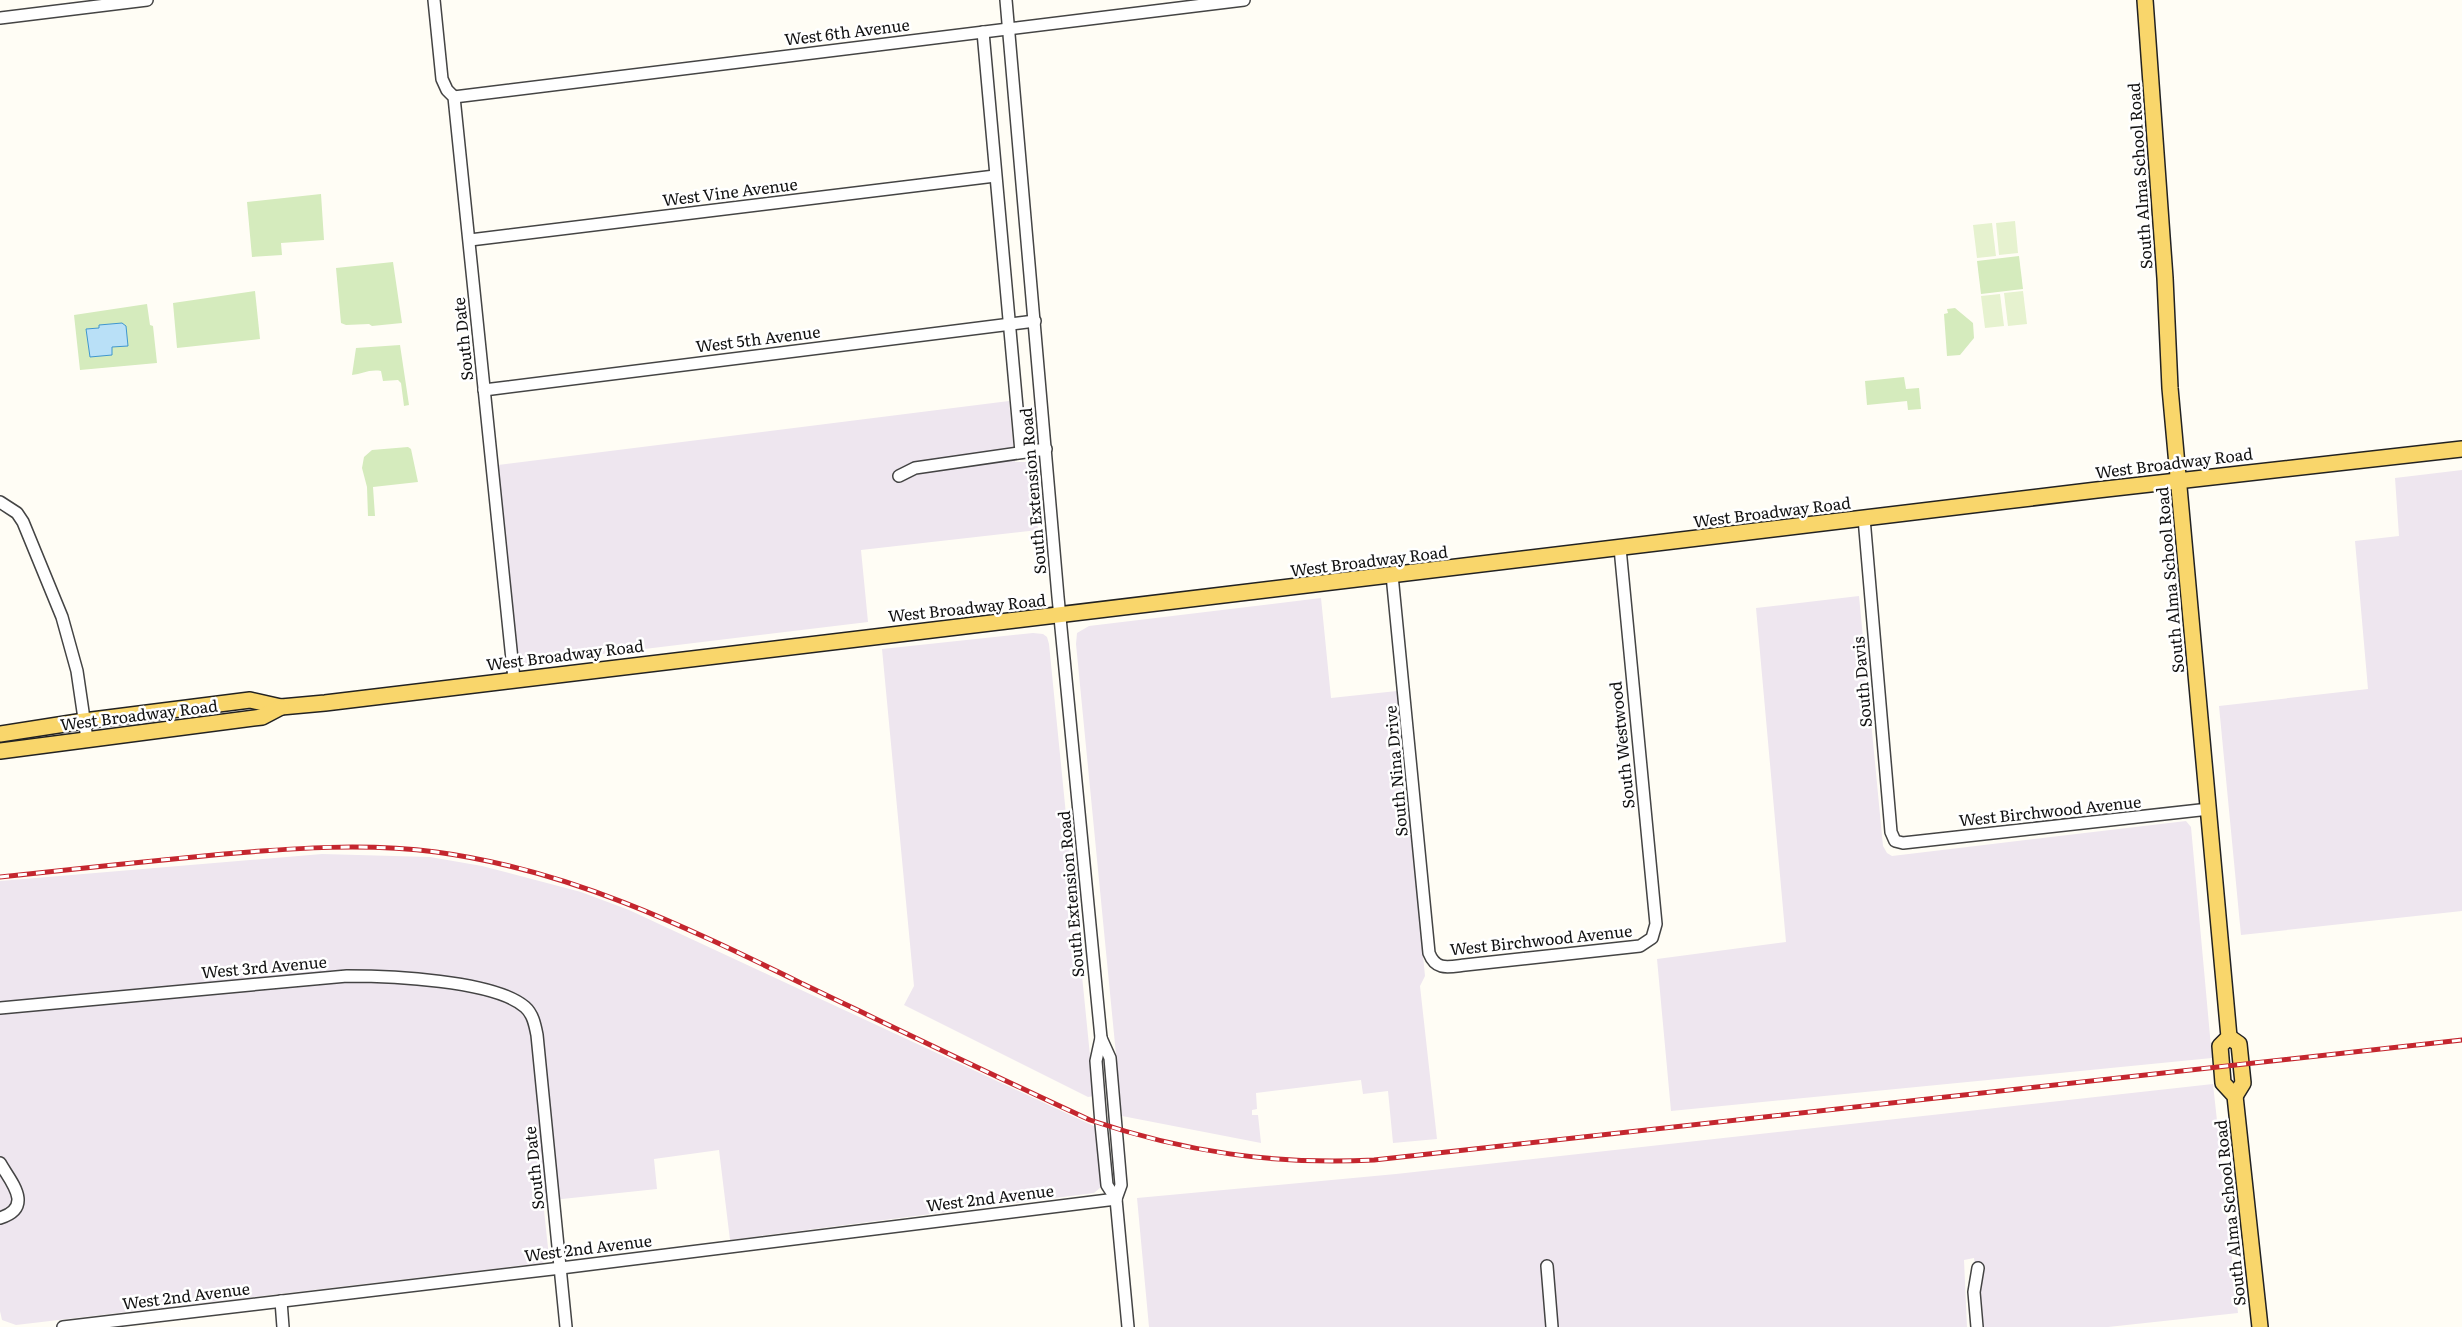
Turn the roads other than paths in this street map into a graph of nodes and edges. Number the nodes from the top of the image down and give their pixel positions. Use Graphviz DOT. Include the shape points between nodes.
graph roads {
  1 [pos="147,0"];
  2 [pos="434,0"];
  3 [pos="1006,0"];
  4 [pos="1244,0"];
  5 [pos="2145,0"];
  6 [pos="0,18"];
  7 [pos="1009,29"];
  8 [pos="983,32"];
  9 [pos="454,97"];
  10 [pos="995,176"];
  11 [pos="470,240"];
  12 [pos="1035,321"];
  13 [pos="1008,325"];
  14 [pos="484,390"];
  15 [pos="1046,449"];
  16 [pos="2462,449"];
  17 [pos="1020,452"];
  18 [pos="899,476"];
  19 [pos="2178,480"];
  20 [pos="0,502"];
  21 [pos="1864,518"];
  22 [pos="1620,548"];
  23 [pos="1392,576"];
  24 [pos="1060,616"];
  25 [pos="514,679"];
  26 [pos="281,707"];
  27 [pos="84,721"];
  28 [pos="0,734"];
  29 [pos="87,739"];
  30 [pos="0,751"];
  31 [pos="2208,810"];
  32 [pos="1895,841"];
  33 [pos="1652,938"];
  34 [pos="1433,962"];
  35 [pos="0,1008"];
  36 [pos="526,1008"];
  37 [pos="0,1163"];
  38 [pos="1116,1198"];
  39 [pos="0,1218"];
  40 [pos="1547,1266"];
  41 [pos="560,1268"];
  42 [pos="1978,1268"];
  43 [pos="281,1301"];
  44 [pos="63,1327"];
  45 [pos="283,1327"];
  46 [pos="566,1327"];
  47 [pos="1128,1327"];
  48 [pos="1552,1327"];
  49 [pos="1977,1327"];
  50 [pos="2260,1327"];
  1 -- 6 [label="street"];
  2 -- 9 [label="street, South Date" via="442,79"];
  3 -- 7 [label="street, South Extension Road"];
  4 -- 7 [label="street, West 6th Avenue"];
  5 -- 19 [label="main road, South Alma School Road"];
  7 -- 8 [label="street, West 6th Avenue"];
  7 -- 12 [label="street, South Extension Road"];
  8 -- 9 [label="street, West 6th Avenue"];
  8 -- 10 [label="street, South Extension Road"];
  9 -- 11 [label="street, South Date"];
  10 -- 11 [label="street, West Vine Avenue"];
  10 -- 13 [label="street, South Extension Road"];
  11 -- 14 [label="street, South Date"];
  12 -- 13 [label="street, West 5th Avenue"];
  12 -- 15 [label="street, South Extension Road"];
  13 -- 14 [label="street, West 5th Avenue"];
  13 -- 17 [label="street, South Extension Road"];
  14 -- 25 [label="street, South Date"];
  15 -- 17 [label="street"];
  15 -- 24 [label="street, South Extension Road"];
  16 -- 19 [label="main road, West Broadway Road"];
  17 -- 18 [label="street" via="915,468"];
  19 -- 21 [label="main road, West Broadway Road"];
  19 -- 31 [label="main road, South Alma School Road"];
  20 -- 27 [label="street" via="17,513 23,522 60,611 77,671"];
  21 -- 22 [label="main road, West Broadway Road"];
  21 -- 32 [label="street, South Davis" via="1891,832"];
  22 -- 23 [label="main road, West Broadway Road"];
  22 -- 33 [label="street, South Westwood" via="1656,924"];
  23 -- 24 [label="main road, West Broadway Road"];
  23 -- 34 [label="street, South Nina Drive" via="1429,952"];
  24 -- 25 [label="main road, West Broadway Road"];
  24 -- 38 [label="street, South Extension Road" via="1101,1038 1111,1067 1122,1185"];
  25 -- 26 [label="main road, West Broadway Road"];
  26 -- 27 [label="main road, West Broadway Road" via="250,700"];
  26 -- 29 [label="main road, West Broadway Road" via="262,716"];
  27 -- 28 [label="main road, West Broadway Road"];
  27 -- 29 [label="street"];
  29 -- 30 [label="main road, West Broadway Road"];
  31 -- 32 [label="street, West Birchwood Avenue" via="1912,842"];
  31 -- 50 [label="main road, South Alma School Road" via="2229,1037 2239,1044 2244,1083 2234,1096"];
  33 -- 34 [label="street, West Birchwood Avenue" via="1640,946 1531,958 1440,967"];
  35 -- 36 [label="street, West 3rd Avenue" via="347,976 432,981 507,997"];
  36 -- 41 [label="street, South Date" via="537,1035"];
  37 -- 39 [label="street" via="17,1187 19,1199 14,1210"];
  38 -- 41 [label="street, West 2nd Avenue"];
  38 -- 47 [label="street, South Extension Road"];
  40 -- 48 [label="street"];
  41 -- 43 [label="street, West 2nd Avenue"];
  41 -- 46 [label="street, South Date"];
  42 -- 49 [label="street" via="1974,1292"];
  43 -- 44 [label="street, West 2nd Avenue"];
  43 -- 45 [label="street"];
}
